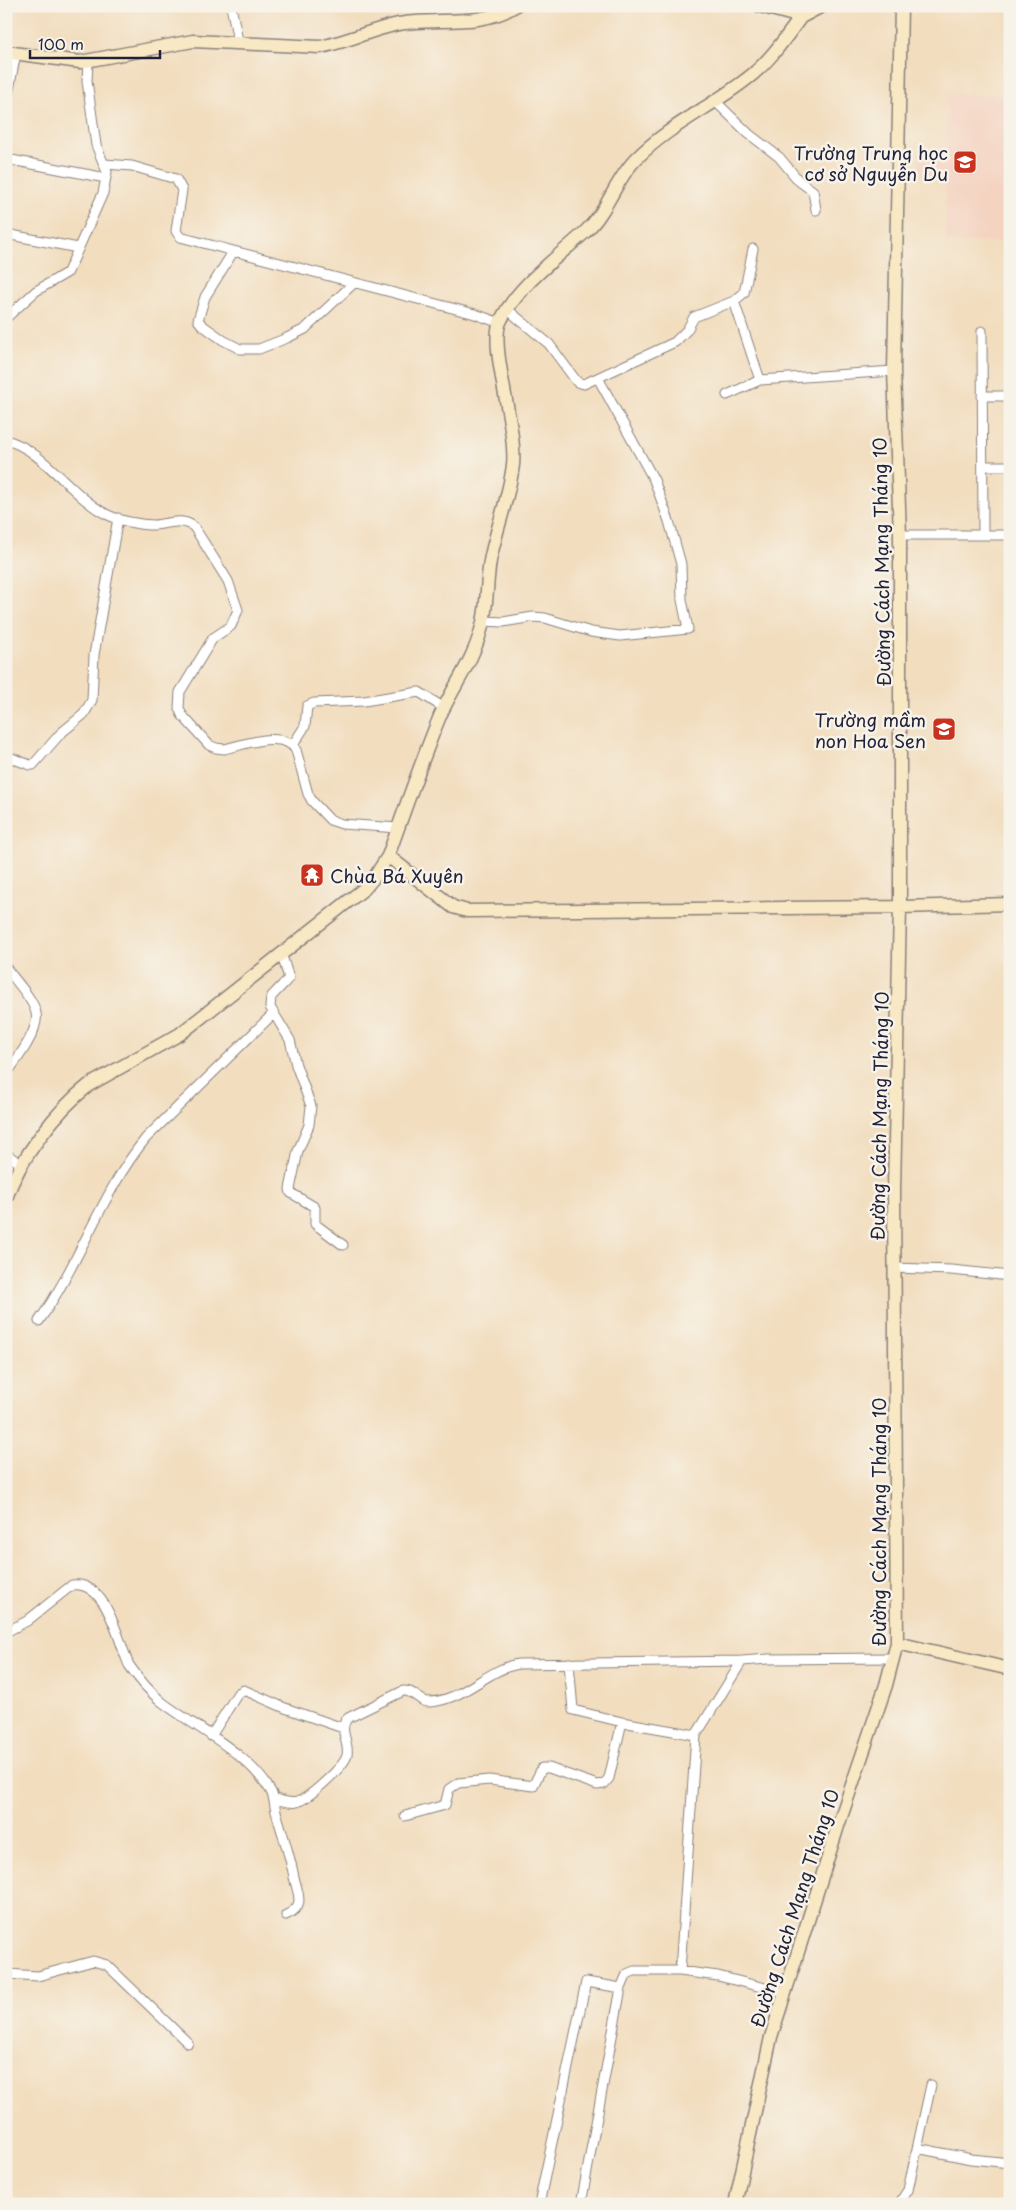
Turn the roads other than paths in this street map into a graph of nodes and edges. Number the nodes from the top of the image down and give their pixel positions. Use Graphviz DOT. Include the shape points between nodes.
graph roads {
  1 [pos="231,6"];
  2 [pos="515,6"];
  3 [pos="760,6"];
  4 [pos="787,6"];
  5 [pos="822,6"];
  6 [pos="901,6"];
  7 [pos="798,17"];
  8 [pos="238,41"];
  9 [pos="11,53"];
  10 [pos="88,62"];
  11 [pos="715,101"];
  12 [pos="6,105"];
  13 [pos="6,160"];
  14 [pos="105,164"];
  15 [pos="106,178"];
  16 [pos="816,210"];
  17 [pos="6,234"];
  18 [pos="78,248"];
  19 [pos="754,249"];
  20 [pos="233,252"];
  21 [pos="354,283"];
  22 [pos="734,301"];
  23 [pos="508,310"];
  24 [pos="6,318"];
  25 [pos="500,323"];
  26 [pos="982,331"];
  27 [pos="894,371"];
  28 [pos="598,378"];
  29 [pos="760,380"];
  30 [pos="727,394"];
  31 [pos="982,396"];
  32 [pos="1010,396"];
  33 [pos="6,440"];
  34 [pos="983,466"];
  35 [pos="1010,466"];
  36 [pos="118,518"];
  37 [pos="900,535"];
  38 [pos="983,535"];
  39 [pos="1010,535"];
  40 [pos="483,621"];
  41 [pos="444,708"];
  42 [pos="293,744"];
  43 [pos="6,756"];
  44 [pos="398,828"];
  45 [pos="388,856"];
  46 [pos="1010,904"];
  47 [pos="900,907"];
  48 [pos="282,956"];
  49 [pos="6,968"];
  50 [pos="273,1014"];
  51 [pos="6,1074"];
  52 [pos="6,1154"];
  53 [pos="21,1164"];
  54 [pos="6,1198"];
  55 [pos="343,1245"];
  56 [pos="894,1268"];
  57 [pos="1010,1276"];
  58 [pos="40,1321"];
  59 [pos="6,1632"];
  60 [pos="897,1643"];
  61 [pos="894,1658"];
  62 [pos="742,1661"];
  63 [pos="568,1663"];
  64 [pos="1010,1669"];
  65 [pos="622,1722"];
  66 [pos="343,1728"];
  67 [pos="696,1735"];
  68 [pos="211,1736"];
  69 [pos="274,1799"];
  70 [pos="405,1816"];
  71 [pos="286,1915"];
  72 [pos="680,1971"];
  73 [pos="6,1974"];
  74 [pos="621,1988"];
  75 [pos="785,1993"];
  76 [pos="188,2043"];
  77 [pos="931,2085"];
  78 [pos="917,2148"];
  79 [pos="1010,2164"];
  80 [pos="539,2204"];
  81 [pos="581,2204"];
  82 [pos="735,2204"];
  83 [pos="900,2204"];
  1 -- 8 [label="street"];
  2 -- 8 [label="street" via="488,18 396,24 320,47"];
  3 -- 7 [label="street"];
  4 -- 7 [label="street"];
  5 -- 7 [label="street"];
  6 -- 27 [label="street, Đường Cách Mạng Tháng 10"];
  7 -- 11 [label="street" via="760,68"];
  8 -- 10 [label="street" via="193,41"];
  9 -- 10 [label="street"];
  9 -- 12 [label="street"];
  10 -- 14 [label="street" via="87,82 96,144"];
  11 -- 16 [label="street" via="743,129 780,157 799,181 813,191"];
  11 -- 23 [label="street" via="678,124 628,167 605,207 587,230 547,265"];
  13 -- 15 [label="street"];
  14 -- 15 [label="street"];
  14 -- 20 [label="street" via="132,166 176,179 182,190 177,235"];
  15 -- 18 [label="street" via="98,206"];
  17 -- 18 [label="street"];
  18 -- 24 [label="street" via="64,275 36,291"];
  19 -- 22 [label="street" via="746,288"];
  20 -- 21 [label="street"];
  20 -- 21 [label="street" via="205,297 198,320 240,349 259,349 305,329"];
  21 -- 25 [label="street"];
  22 -- 28 [label="street" via="694,317 675,342"];
  22 -- 29 [label="street"];
  23 -- 25 [label="street"];
  23 -- 28 [label="street" via="549,344 576,382 584,384"];
  25 -- 40 [label="street" via="498,343 511,420 513,464 490,560"];
  26 -- 31 [label="street"];
  27 -- 29 [label="street"];
  27 -- 37 [label="street, Đường Cách Mạng Tháng 10"];
  28 -- 40 [label="street" via="654,480 669,521 681,564 682,600 688,629 620,636 591,632 545,618"];
  29 -- 30 [label="street"];
  31 -- 32 [label="street"];
  31 -- 34 [label="street"];
  33 -- 36 [label="street" via="24,447 100,510"];
  34 -- 35 [label="street"];
  34 -- 38 [label="street"];
  36 -- 42 [label="street" via="153,525 188,522 228,581 237,603 232,626 213,638 180,692 182,715 209,745 216,748 276,738"];
  36 -- 43 [label="street" via="94,655 92,700 84,714 60,734 33,765"];
  37 -- 38 [label="street"];
  37 -- 47 [label="street, Đường Cách Mạng Tháng 10"];
  38 -- 39 [label="street"];
  40 -- 41 [label="street" via="464,670"];
  41 -- 42 [label="street" via="418,692 364,701 314,703 307,706 305,726"];
  41 -- 44 [label="street"];
  42 -- 44 [label="street" via="308,794 330,820 342,824"];
  44 -- 45 [label="street"];
  45 -- 47 [label="street" via="453,907 467,911"];
  45 -- 48 [label="street" via="365,888"];
  46 -- 47 [label="street"];
  47 -- 56 [label="street, Đường Cách Mạng Tháng 10"];
  48 -- 50 [label="street" via="289,978 271,997 269,1002"];
  48 -- 53 [label="street" via="180,1034 89,1084 34,1144"];
  49 -- 51 [label="street" via="33,1004 37,1022"];
  50 -- 55 [label="street" via="290,1040 311,1106 309,1125 298,1151 291,1193 314,1206 315,1224"];
  50 -- 58 [label="street" via="133,1154"];
  52 -- 53 [label="street"];
  53 -- 54 [label="street"];
  56 -- 57 [label="street"];
  56 -- 60 [label="street, Đường Cách Mạng Tháng 10"];
  59 -- 68 [label="street" via="27,1621 72,1585 90,1588 106,1605 125,1656 136,1674 160,1700"];
  60 -- 61 [label="street, Đường Cách Mạng Tháng 10"];
  60 -- 64 [label="street"];
  61 -- 62 [label="street"];
  61 -- 75 [label="street, Đường Cách Mạng Tháng 10"];
  62 -- 63 [label="street"];
  62 -- 67 [label="street"];
  63 -- 65 [label="street" via="573,1710"];
  63 -- 66 [label="street" via="509,1666 467,1691 431,1702 421,1700 413,1692 403,1691 348,1718"];
  65 -- 67 [label="street"];
  65 -- 70 [label="street" via="609,1778 604,1784 542,1768 533,1786 489,1780 454,1784 449,1789 445,1805"];
  66 -- 68 [label="street" via="244,1690 238,1693"];
  66 -- 69 [label="street" via="347,1755 341,1768 301,1800"];
  67 -- 72 [label="street"];
  68 -- 69 [label="street" via="253,1770"];
  69 -- 71 [label="street" via="299,1903 295,1911"];
  72 -- 74 [label="street" via="630,1971"];
  72 -- 75 [label="street" via="732,1979"];
  73 -- 76 [label="street" via="38,1976 93,1961 100,1962 107,1965"];
  74 -- 80 [label="street" via="586,1982"];
  74 -- 81 [label="street"];
  75 -- 82 [label="street, Đường Cách Mạng Tháng 10" via="762,2072"];
  77 -- 78 [label="street"];
  78 -- 79 [label="street"];
  78 -- 83 [label="street" via="908,2190"];
}
